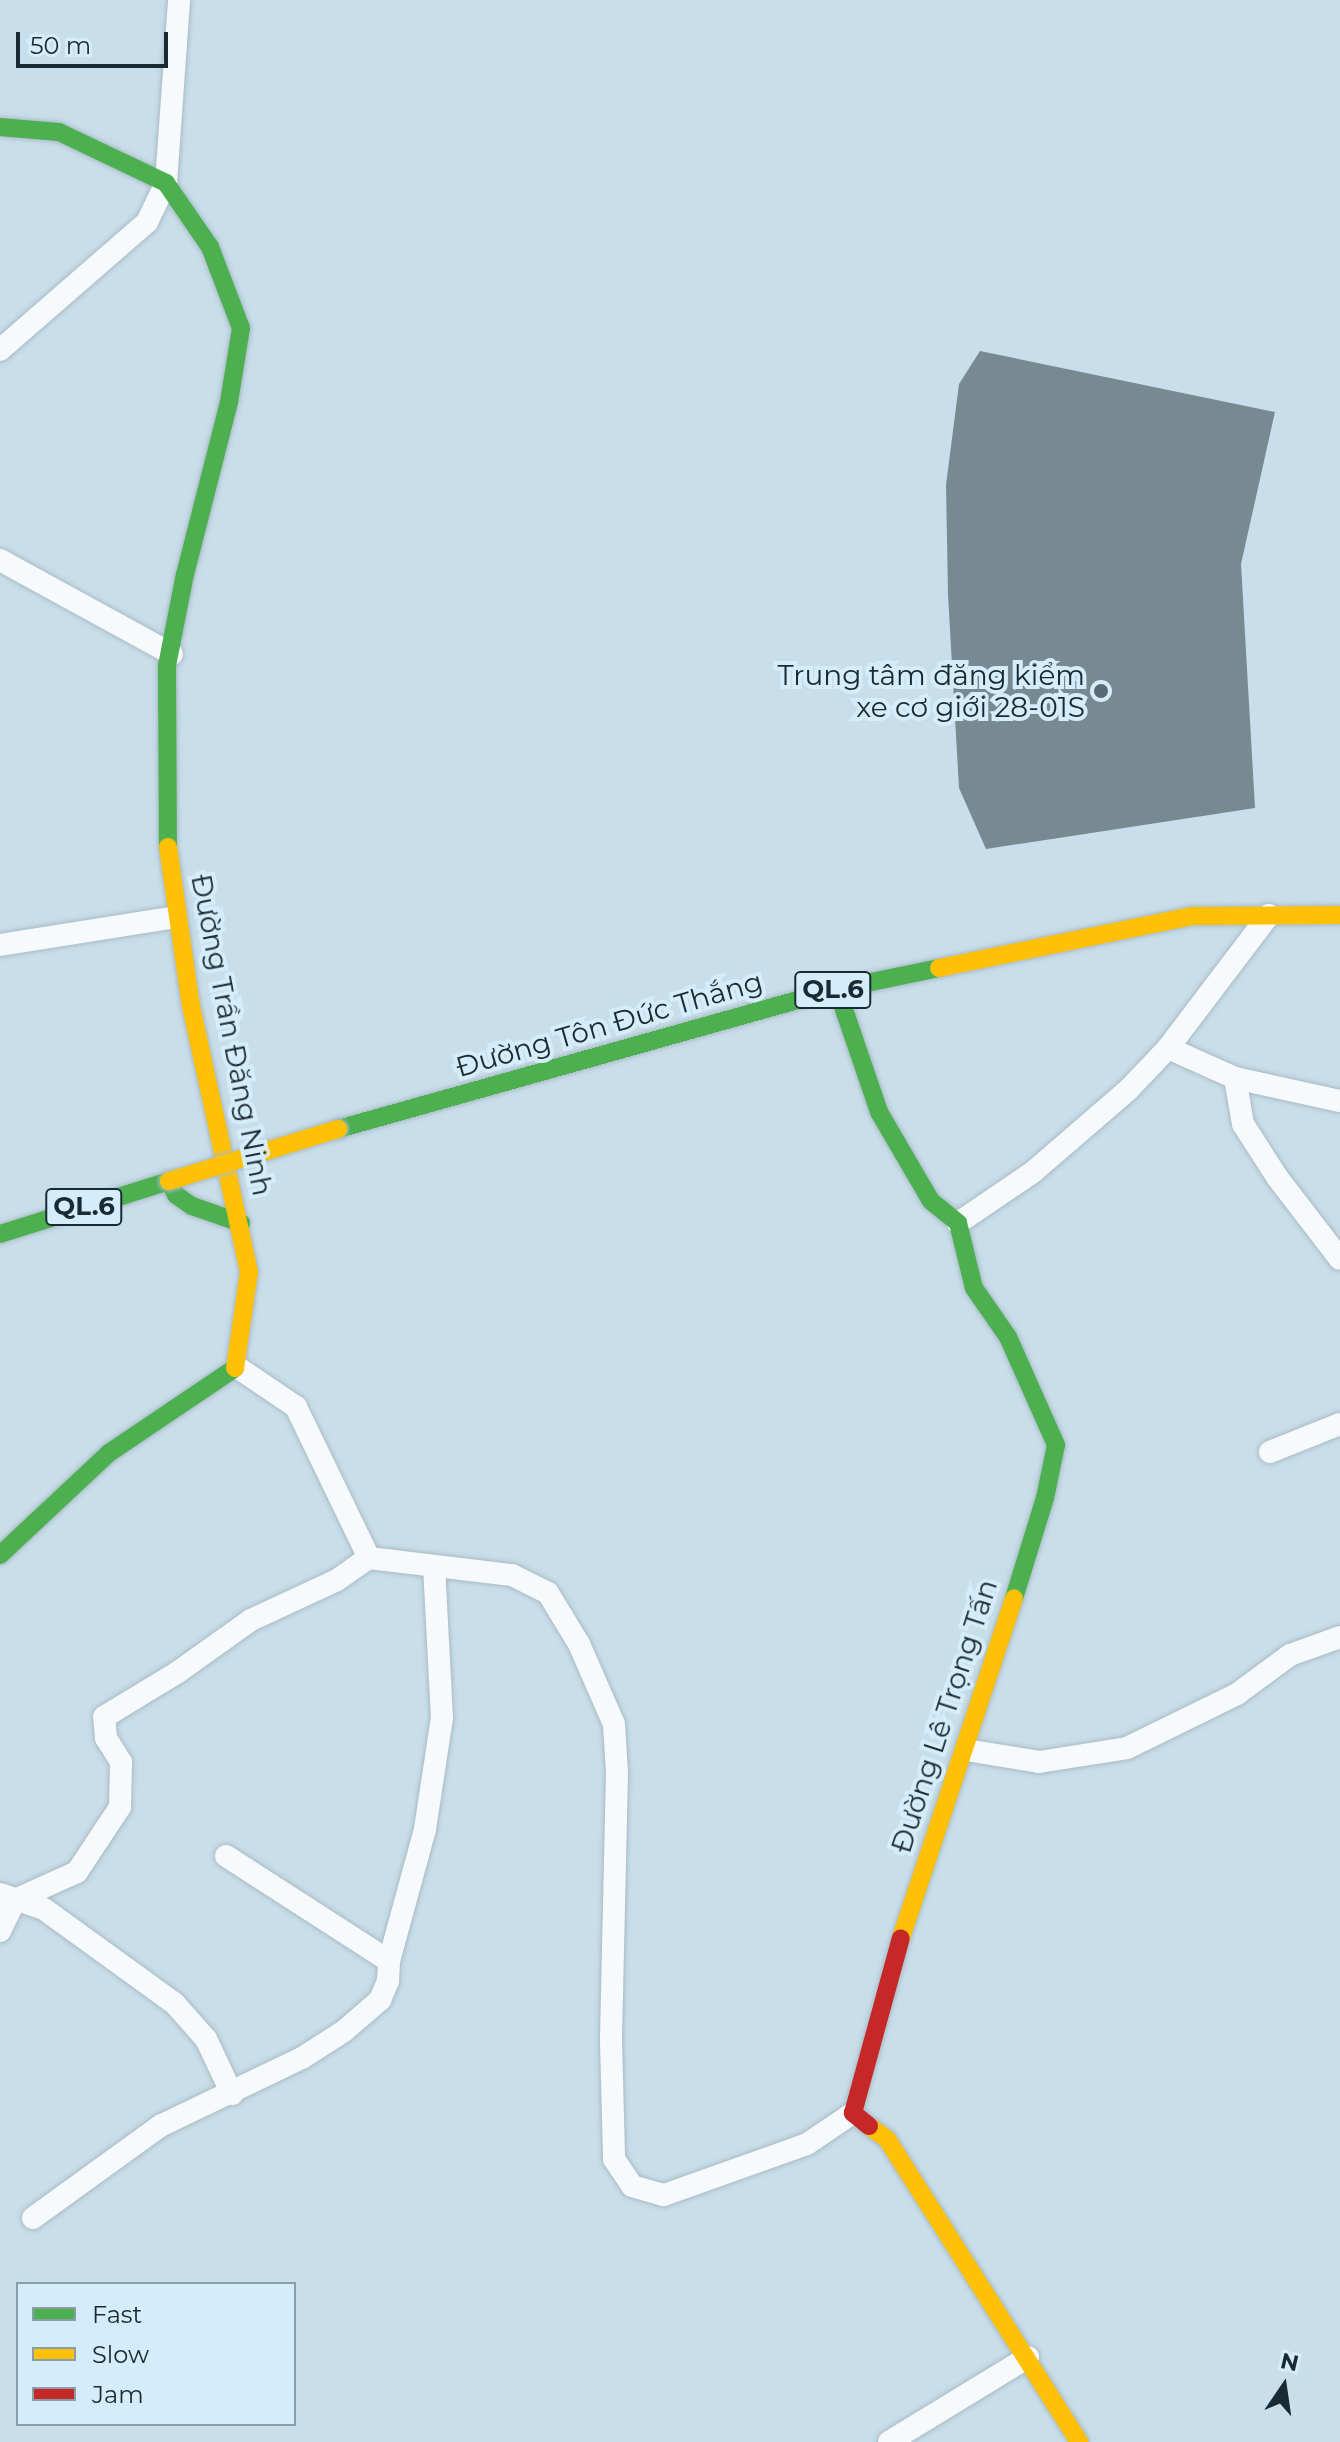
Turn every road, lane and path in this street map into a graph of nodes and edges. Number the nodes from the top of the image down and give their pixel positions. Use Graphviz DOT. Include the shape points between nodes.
graph roads {
  1 [pos="179,0"];
  2 [pos="0,127"];
  3 [pos="166,183"];
  4 [pos="0,350"];
  5 [pos="0,560"];
  6 [pos="172,654"];
  7 [pos="1269,915"];
  8 [pos="1340,915"];
  9 [pos="176,917"];
  10 [pos="0,945"];
  11 [pos="837,989"];
  12 [pos="1168,1048"];
  13 [pos="1235,1078"];
  14 [pos="1340,1101"];
  15 [pos="169,1181"];
  16 [pos="241,1223"];
  17 [pos="958,1223"];
  18 [pos="0,1234"];
  19 [pos="1340,1259"];
  20 [pos="237,1367"];
  21 [pos="1340,1424"];
  22 [pos="1270,1452"];
  23 [pos="0,1555"];
  24 [pos="369,1558"];
  25 [pos="434,1567"];
  26 [pos="1340,1637"];
  27 [pos="966,1750"];
  28 [pos="226,1856"];
  29 [pos="7,1897"];
  30 [pos="0,1931"];
  31 [pos="389,1961"];
  32 [pos="232,2094"];
  33 [pos="853,2113"];
  34 [pos="33,2218"];
  35 [pos="1028,2357"];
  36 [pos="889,2442"];
  37 [pos="1079,2442"];
  1 -- 3 [label="street"];
  2 -- 3 [label="main road" via="59,132"];
  3 -- 4 [label="street" via="147,222"];
  3 -- 6 [label="main road, Đường Trần Đăng Ninh" via="210,247 241,328"];
  5 -- 6 [label="street"];
  6 -- 9 [label="main road, Đường Trần Đăng Ninh" via="167,666 165,790"];
  7 -- 8 [label="main road, Đường Tôn Đức Thắng / QL.6"];
  7 -- 11 [label="main road, Đường Tôn Đức Thắng / QL.6" via="1193,916"];
  7 -- 12 [label="street"];
  9 -- 10 [label="street"];
  9 -- 16 [label="main road, Đường Trần Đăng Ninh"];
  11 -- 15 [label="main road, Đường Tôn Đức Thắng / QL.6, bridge"];
  11 -- 17 [label="main road" via="879,1112 931,1201"];
  12 -- 13 [label="street"];
  12 -- 17 [label="street" via="1033,1172"];
  13 -- 14 [label="street"];
  13 -- 19 [label="street" via="1243,1124"];
  15 -- 16 [label="main road" via="176,1195 192,1206"];
  15 -- 18 [label="main road, Đường Tôn Đức Thắng / QL.6"];
  16 -- 20 [label="main road, Đường Trần Đăng Ninh" via="249,1272"];
  17 -- 27 [label="main road, Đường Lê Trọng Tấn" via="974,1288 1008,1337 1056,1445 1045,1498"];
  20 -- 23 [label="main road" via="109,1453"];
  20 -- 24 [label="street" via="296,1407"];
  21 -- 22 [label="street"];
  24 -- 25 [label="street"];
  24 -- 29 [label="street" via="337,1580 251,1620 104,1717 106,1738 121,1762 120,1807 77,1872"];
  25 -- 31 [label="street" via="442,1718 425,1829"];
  25 -- 33 [label="street" via="512,1575 548,1593 579,1644 614,1724 614,2159 632,2186 664,2195 807,2144"];
  26 -- 27 [label="street" via="1290,1655 1237,1694 1127,1748 1039,1762"];
  27 -- 33 [label="main road, Đường Lê Trọng Tấn" via="909,1908"];
  28 -- 31 [label="street"];
  29 -- 30 [label="street"];
  29 -- 32 [label="street" via="44,1909 175,2004 206,2039"];
  31 -- 32 [label="street" via="380,2000 344,2031"];
  32 -- 34 [label="street" via="160,2126"];
  33 -- 35 [label="main road" via="887,2139"];
  35 -- 36 [label="street"];
  35 -- 37 [label="main road"];
}
